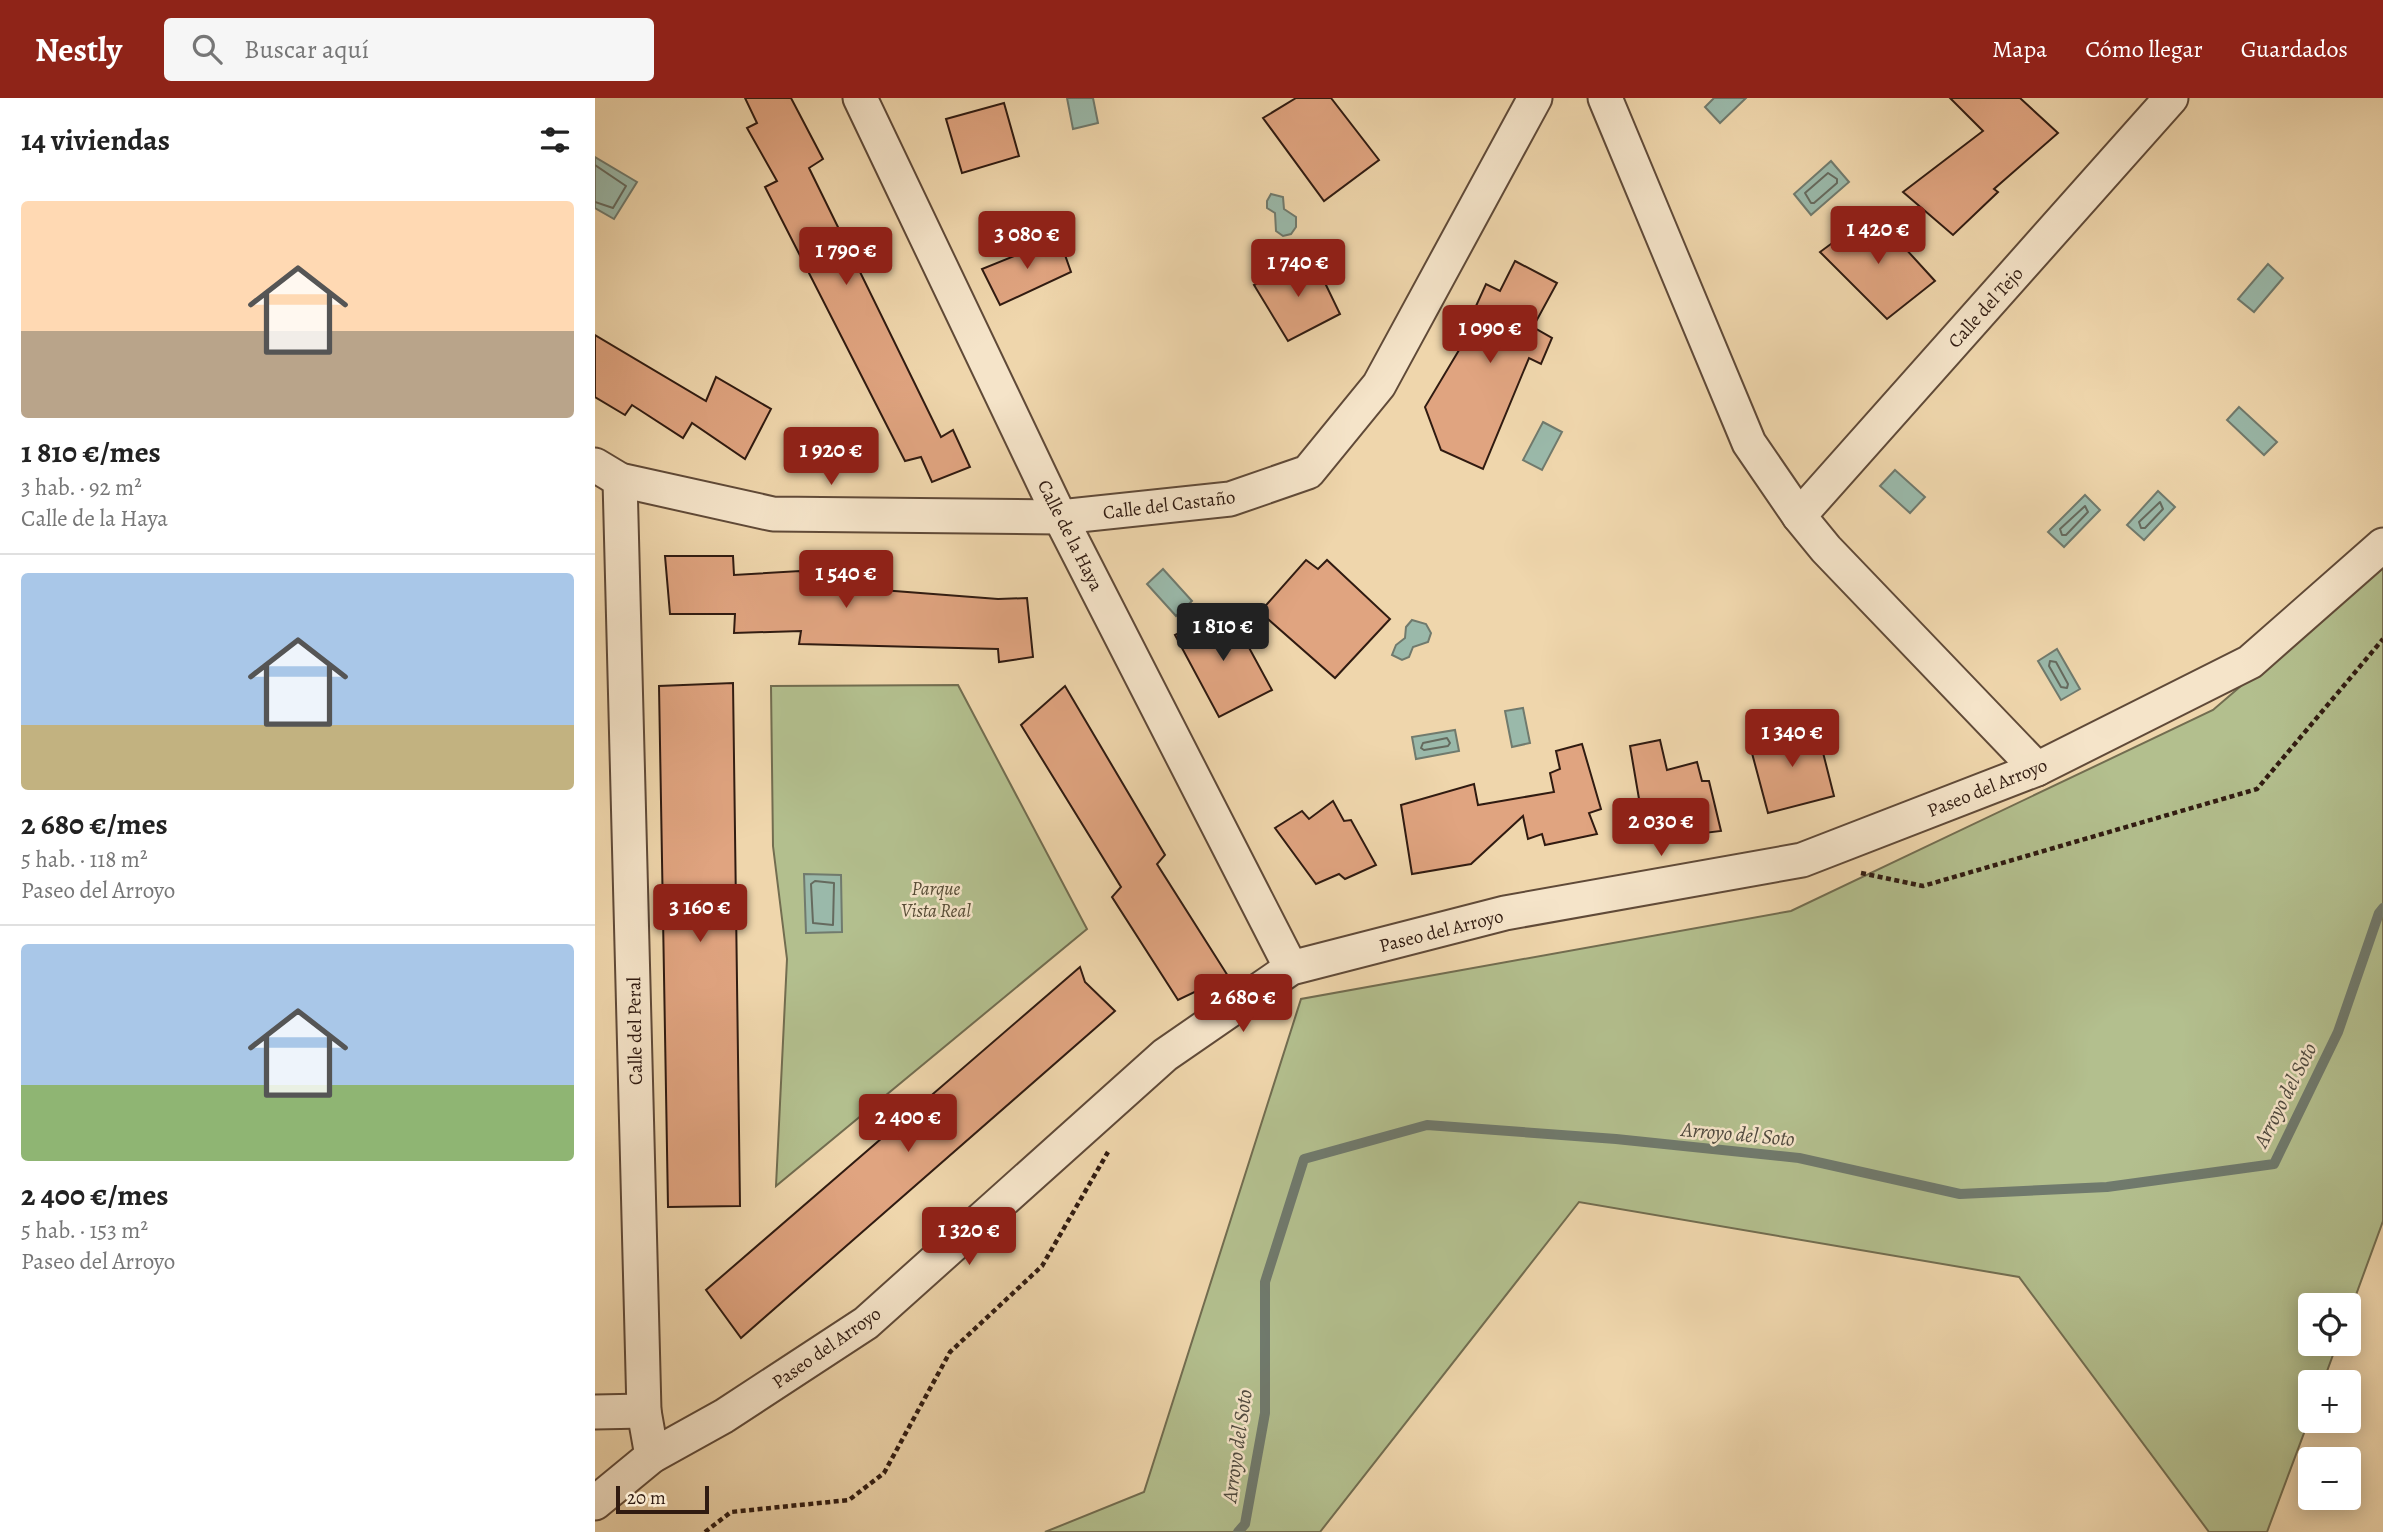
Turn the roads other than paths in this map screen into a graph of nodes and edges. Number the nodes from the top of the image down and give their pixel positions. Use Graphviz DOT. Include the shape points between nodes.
graph roads {
  1 [pos="860,98"];
  2 [pos="1535,98"];
  3 [pos="1605,98"];
  4 [pos="2171,98"];
  5 [pos="608,472"];
  6 [pos="1799,516"];
  7 [pos="1061,517"];
  8 [pos="2383,545"];
  9 [pos="2037,769"];
  10 [pos="1291,968"];
  11 [pos="644,1411"];
  12 [pos="595,1412"];
  13 [pos="652,1456"];
  14 [pos="595,1503"];
  1 -- 7 [label="street, Calle de la Haya"];
  2 -- 7 [label="street, Calle del Castaño" via="1379,385 1308,472 1230,499"];
  3 -- 6 [label="street" via="1749,443"];
  4 -- 6 [label="street, Calle del Tejo"];
  5 -- 7 [label="street, Calle del Castaño" via="773,514"];
  5 -- 11 [label="street, Calle del Peral"];
  6 -- 9 [label="street"];
  7 -- 10 [label="street, Calle de la Haya"];
  8 -- 9 [label="street, Paseo del Arroyo" via="2250,662"];
  9 -- 10 [label="street, Paseo del Arroyo" via="1802,860 1505,914"];
  10 -- 13 [label="street, Paseo del Arroyo" via="1165,1055 866,1323 724,1416"];
  11 -- 12 [label="street"];
  11 -- 13 [label="street, Calle del Peral"];
  13 -- 14 [label="street, Paseo del Arroyo"];
}
